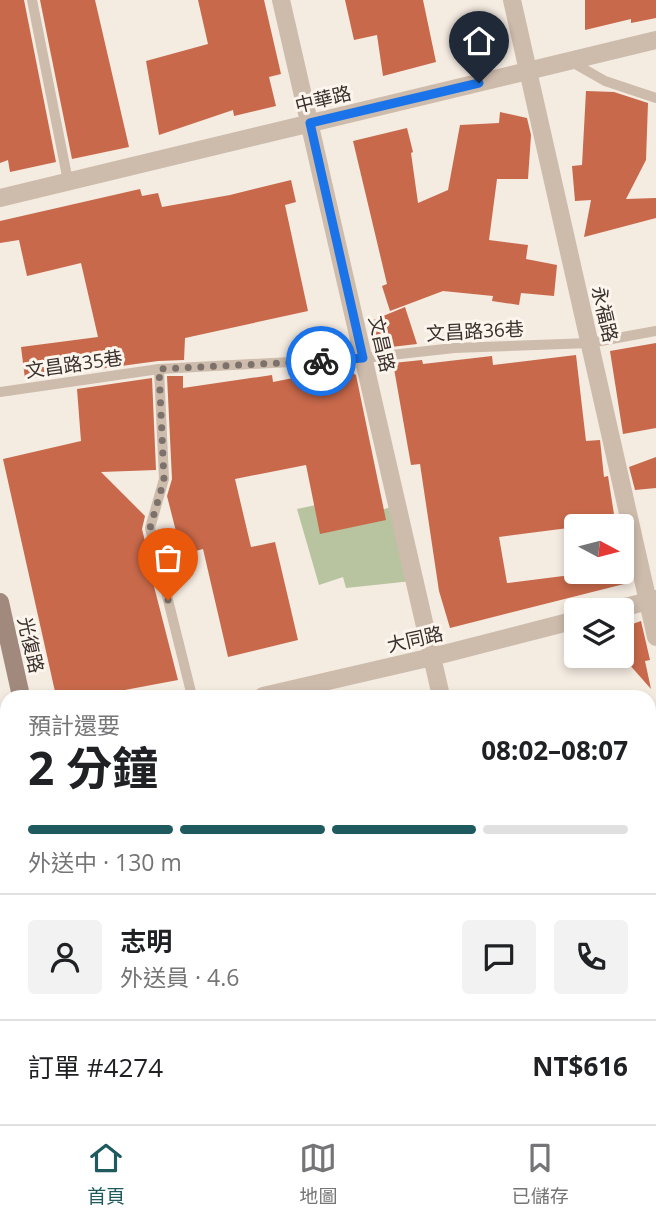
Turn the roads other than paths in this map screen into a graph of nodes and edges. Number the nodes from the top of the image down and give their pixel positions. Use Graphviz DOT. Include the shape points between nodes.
graph roads {
  1 [pos="32,0"];
  2 [pos="281,0"];
  3 [pos="512,0"];
  4 [pos="656,40"];
  5 [pos="570,61"];
  6 [pos="528,71"];
  7 [pos="656,98"];
  8 [pos="310,123"];
  9 [pos="68,181"];
  10 [pos="0,198"];
  11 [pos="656,331"];
  12 [pos="590,343"];
  13 [pos="363,358"];
  14 [pos="159,369"];
  15 [pos="0,392"];
  16 [pos="652,600"];
  17 [pos="0,603"];
  18 [pos="634,605"];
  19 [pos="564,623"];
  20 [pos="656,637"];
  21 [pos="432,657"];
  22 [pos="20,690"];
  23 [pos="190,690"];
  24 [pos="289,690"];
  25 [pos="440,690"];
  1 -- 9 [label="lane"];
  2 -- 8 [label="street, 文昌路"];
  3 -- 6 [label="street, 永福路"];
  4 -- 5 [label="street, 中華路"];
  5 -- 6 [label="street, 中華路"];
  5 -- 7 [label="lane" via="605,82"];
  6 -- 8 [label="street, 中華路"];
  6 -- 12 [label="street, 永福路"];
  8 -- 9 [label="street, 中華路"];
  8 -- 13 [label="street, 文昌路"];
  9 -- 10 [label="street, 中華路"];
  11 -- 12 [label="lane, 文昌路36巷"];
  12 -- 13 [label="lane, 文昌路36巷" via="454,348"];
  12 -- 16 [label="street, 永福路"];
  13 -- 14 [label="lane, 文昌路35巷"];
  13 -- 21 [label="street, 文昌路"];
  14 -- 15 [label="lane, 文昌路35巷"];
  14 -- 23 [label="lane" via="164,480 150,528"];
  16 -- 18 [label="street"];
  16 -- 20 [label="street, 永福路"];
  17 -- 22 [label="main road, 光復路"];
  19 -- 21 [label="street, 大同路"];
  21 -- 24 [label="street, 大同路"];
  21 -- 25 [label="street, 文昌路"];
}
